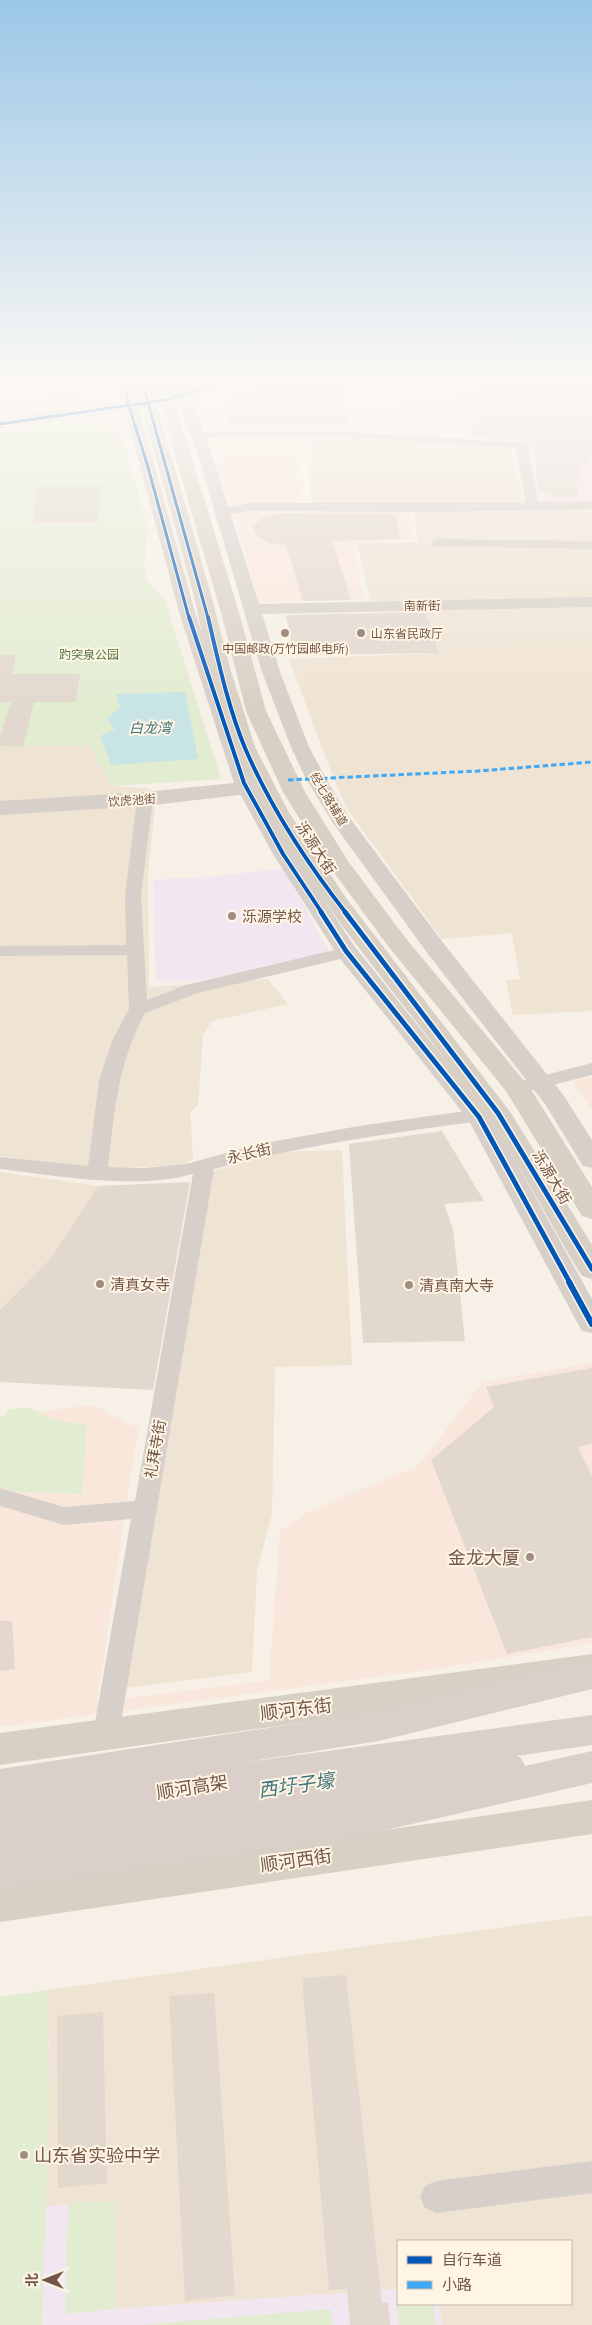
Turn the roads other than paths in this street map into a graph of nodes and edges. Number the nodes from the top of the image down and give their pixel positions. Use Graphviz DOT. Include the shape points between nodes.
graph roads {
  1 [pos="177,490"];
  2 [pos="187,490"];
  3 [pos="216,490"];
  4 [pos="530,490"];
  5 [pos="532,506"];
  6 [pos="592,507"];
  7 [pos="224,512"];
  8 [pos="438,543"];
  9 [pos="592,545"];
  10 [pos="592,602"];
  11 [pos="252,609"];
  12 [pos="255,787"];
  13 [pos="145,799"];
  14 [pos="0,808"];
  15 [pos="135,950"];
  16 [pos="0,951"];
  17 [pos="347,952"];
  18 [pos="138,1009"];
  19 [pos="592,1069"];
  20 [pos="540,1082"];
  21 [pos="517,1088"];
  22 [pos="489,1115"];
  23 [pos="592,1160"];
  24 [pos="0,1164"];
  25 [pos="205,1164"];
  26 [pos="97,1173"];
  27 [pos="592,1210"];
  28 [pos="592,1269"];
  29 [pos="592,1324"];
  30 [pos="0,1497"];
  31 [pos="145,1509"];
  32 [pos="592,1668"];
  33 [pos="592,1674"];
  34 [pos="592,1730"];
  35 [pos="106,1734"];
  36 [pos="0,1749"];
  37 [pos="592,1757"];
  38 [pos="592,1767"];
  39 [pos="0,1784"];
  40 [pos="0,1815"];
  41 [pos="592,1816"];
  42 [pos="0,1841"];
  43 [pos="0,1871"];
  44 [pos="0,1904"];
  45 [pos="592,2177"];
  46 [pos="436,2197"];
  1 -- 12 [label="main road, 泺源大街" via="220,668"];
  2 -- 21 [label="main road, 泺源大街" via="231,616 256,710 294,792 338,863 396,941"];
  3 -- 7 [label="street, 经七路辅道"];
  4 -- 5 [label="street"];
  5 -- 6 [label="street"];
  5 -- 7 [label="street" via="251,507"];
  7 -- 11 [label="street, 经七路辅道"];
  8 -- 9 [label="street"];
  10 -- 11 [label="street, 南新街"];
  11 -- 20 [label="street, 经七路辅道" via="271,672 300,747 321,788 436,950"];
  12 -- 13 [label="main road, 饮虎池街"];
  12 -- 17 [label="street" via="283,854"];
  12 -- 22 [label="main road, 泺源大街" via="277,811 337,902"];
  13 -- 14 [label="main road, 饮虎池街"];
  13 -- 15 [label="street" via="133,895"];
  15 -- 16 [label="street"];
  15 -- 18 [label="street"];
  17 -- 18 [label="street" via="192,989"];
  17 -- 22 [label="street"];
  18 -- 26 [label="street" via="122,1041 109,1081"];
  19 -- 20 [label="street"];
  20 -- 21 [label="street"];
  20 -- 23 [label="street, 经七路辅道"];
  21 -- 27 [label="main road, 泺源大街"];
  22 -- 25 [label="street, 永长街" via="359,1132 260,1150"];
  22 -- 28 [label="main road, 泺源大街"];
  22 -- 29 [label="street"];
  24 -- 26 [label="street, 永长街"];
  25 -- 26 [label="street, 永长街" via="186,1170 145,1174"];
  25 -- 31 [label="street, 礼拜寺街"];
  30 -- 31 [label="street" via="64,1516"];
  31 -- 35 [label="street, 礼拜寺街"];
  32 -- 35 [label="main road, 顺河东街"];
  33 -- 39 [label="highway" via="379,1726"];
  34 -- 40 [label="highway, 顺河高架"];
  35 -- 36 [label="main road, 顺河东街"];
  37 -- 42 [label="highway, 顺河高架"];
  38 -- 43 [label="highway" via="355,1820"];
  41 -- 44 [label="main road, 顺河西街"];
  45 -- 46 [label="street"];
}
